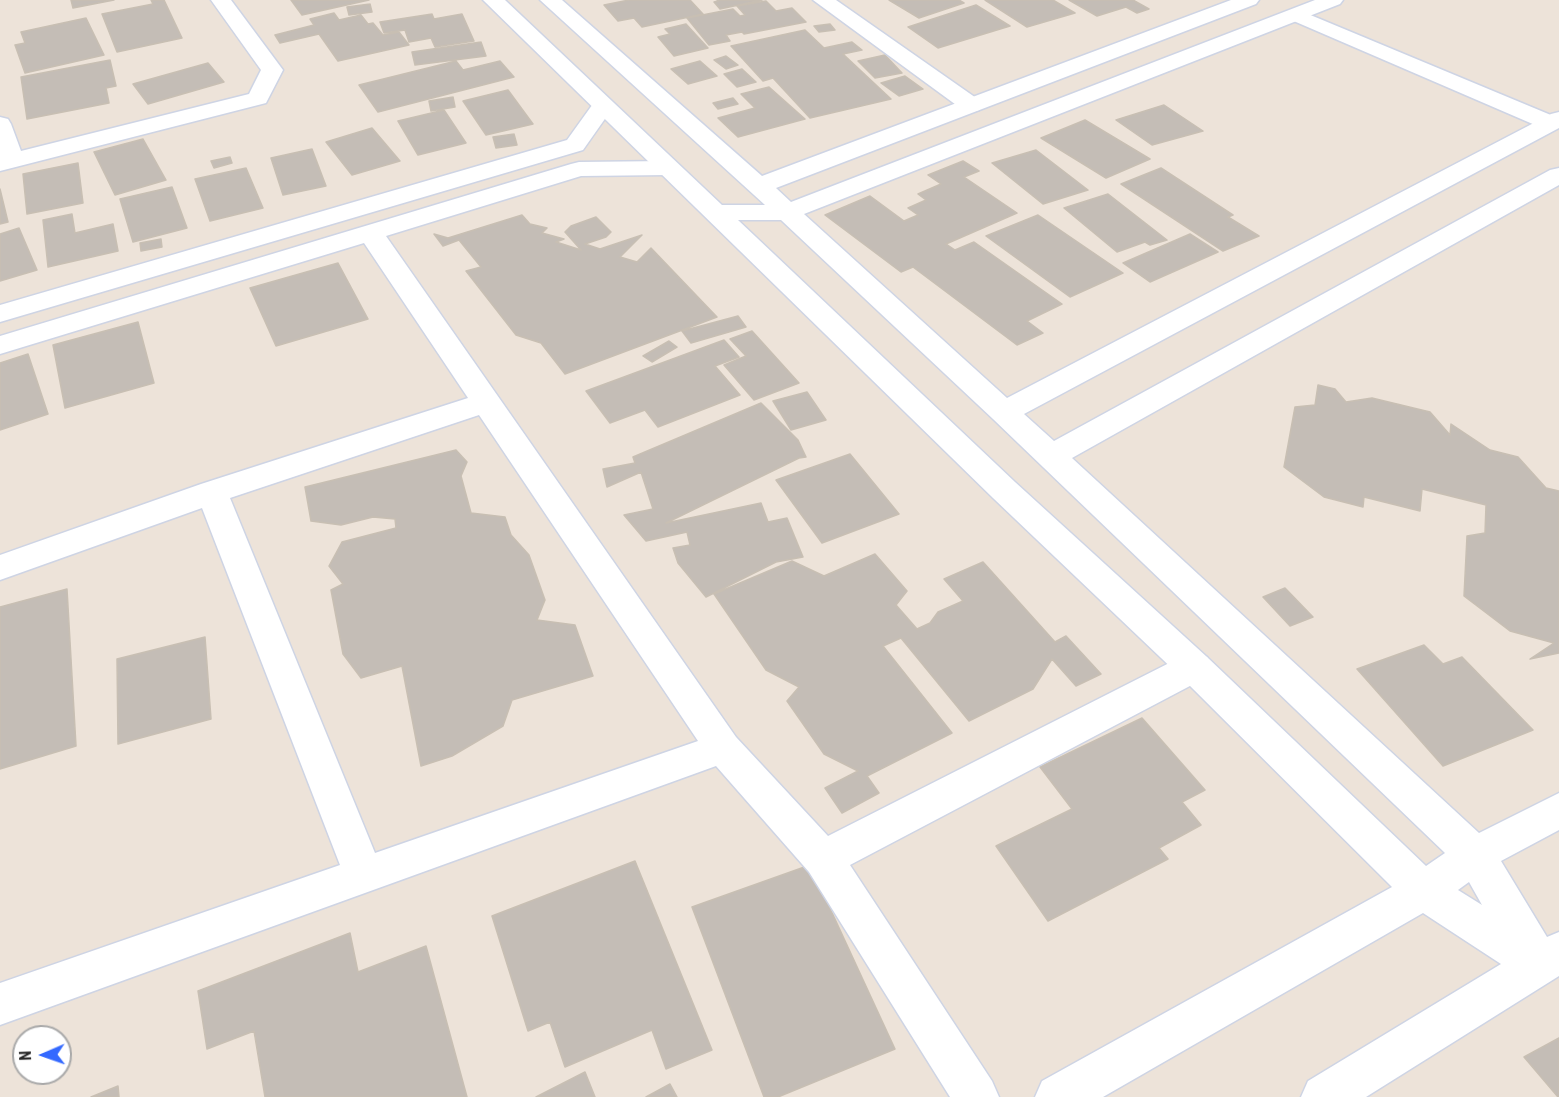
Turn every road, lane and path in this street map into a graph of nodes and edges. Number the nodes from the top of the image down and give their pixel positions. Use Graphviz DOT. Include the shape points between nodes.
graph roads {
  1 [pos="222,0"];
  2 [pos="493,0"];
  3 [pos="550,0"];
  4 [pos="823,0"];
  5 [pos="1249,0"];
  6 [pos="1333,0"];
  7 [pos="1296,15"];
  8 [pos="972,105"];
  9 [pos="603,106"];
  10 [pos="1554,121"];
  11 [pos="0,124"];
  12 [pos="7,162"];
  13 [pos="668,168"];
  14 [pos="1559,175"];
  15 [pos="759,186"];
  16 [pos="787,212"];
  17 [pos="715,213"];
  18 [pos="370,232"];
  19 [pos="0,314"];
  20 [pos="0,345"];
  21 [pos="486,402"];
  22 [pos="1004,412"];
  23 [pos="1051,456"];
  24 [pos="212,492"];
  25 [pos="0,568"];
  26 [pos="1194,667"];
  27 [pos="723,748"];
  28 [pos="1559,810"];
  29 [pos="1475,855"];
  30 [pos="823,859"];
  31 [pos="364,875"];
  32 [pos="1424,891"];
  33 [pos="1549,958"];
  34 [pos="0,1004"];
  35 [pos="976,1097"];
  36 [pos="1058,1097"];
  37 [pos="1324,1097"];
  1 -- 12 [label="street" via="272,70 258,98"];
  2 -- 9 [label="street"];
  3 -- 15 [label="street"];
  4 -- 8 [label="street"];
  5 -- 8 [label="street"];
  6 -- 7 [label="street"];
  7 -- 10 [label="street"];
  7 -- 16 [label="street"];
  8 -- 15 [label="street"];
  9 -- 13 [label="street"];
  9 -- 19 [label="street" via="575,145"];
  10 -- 22 [label="street"];
  11 -- 12 [label="street"];
  13 -- 17 [label="street"];
  13 -- 18 [label="street" via="579,169"];
  14 -- 23 [label="street"];
  15 -- 16 [label="street"];
  16 -- 17 [label="street"];
  16 -- 22 [label="street"];
  17 -- 26 [label="street"];
  18 -- 20 [label="street"];
  18 -- 21 [label="street"];
  21 -- 24 [label="street"];
  21 -- 27 [label="street"];
  22 -- 23 [label="street"];
  23 -- 29 [label="street"];
  24 -- 25 [label="street"];
  24 -- 31 [label="street"];
  26 -- 30 [label="street"];
  26 -- 32 [label="street"];
  27 -- 30 [label="street"];
  27 -- 31 [label="street"];
  28 -- 29 [label="street"];
  29 -- 32 [label="street"];
  29 -- 33 [label="street"];
  30 -- 35 [label="street"];
  31 -- 34 [label="street"];
  32 -- 33 [label="street"];
  32 -- 36 [label="street"];
  33 -- 37 [label="street"];
}
